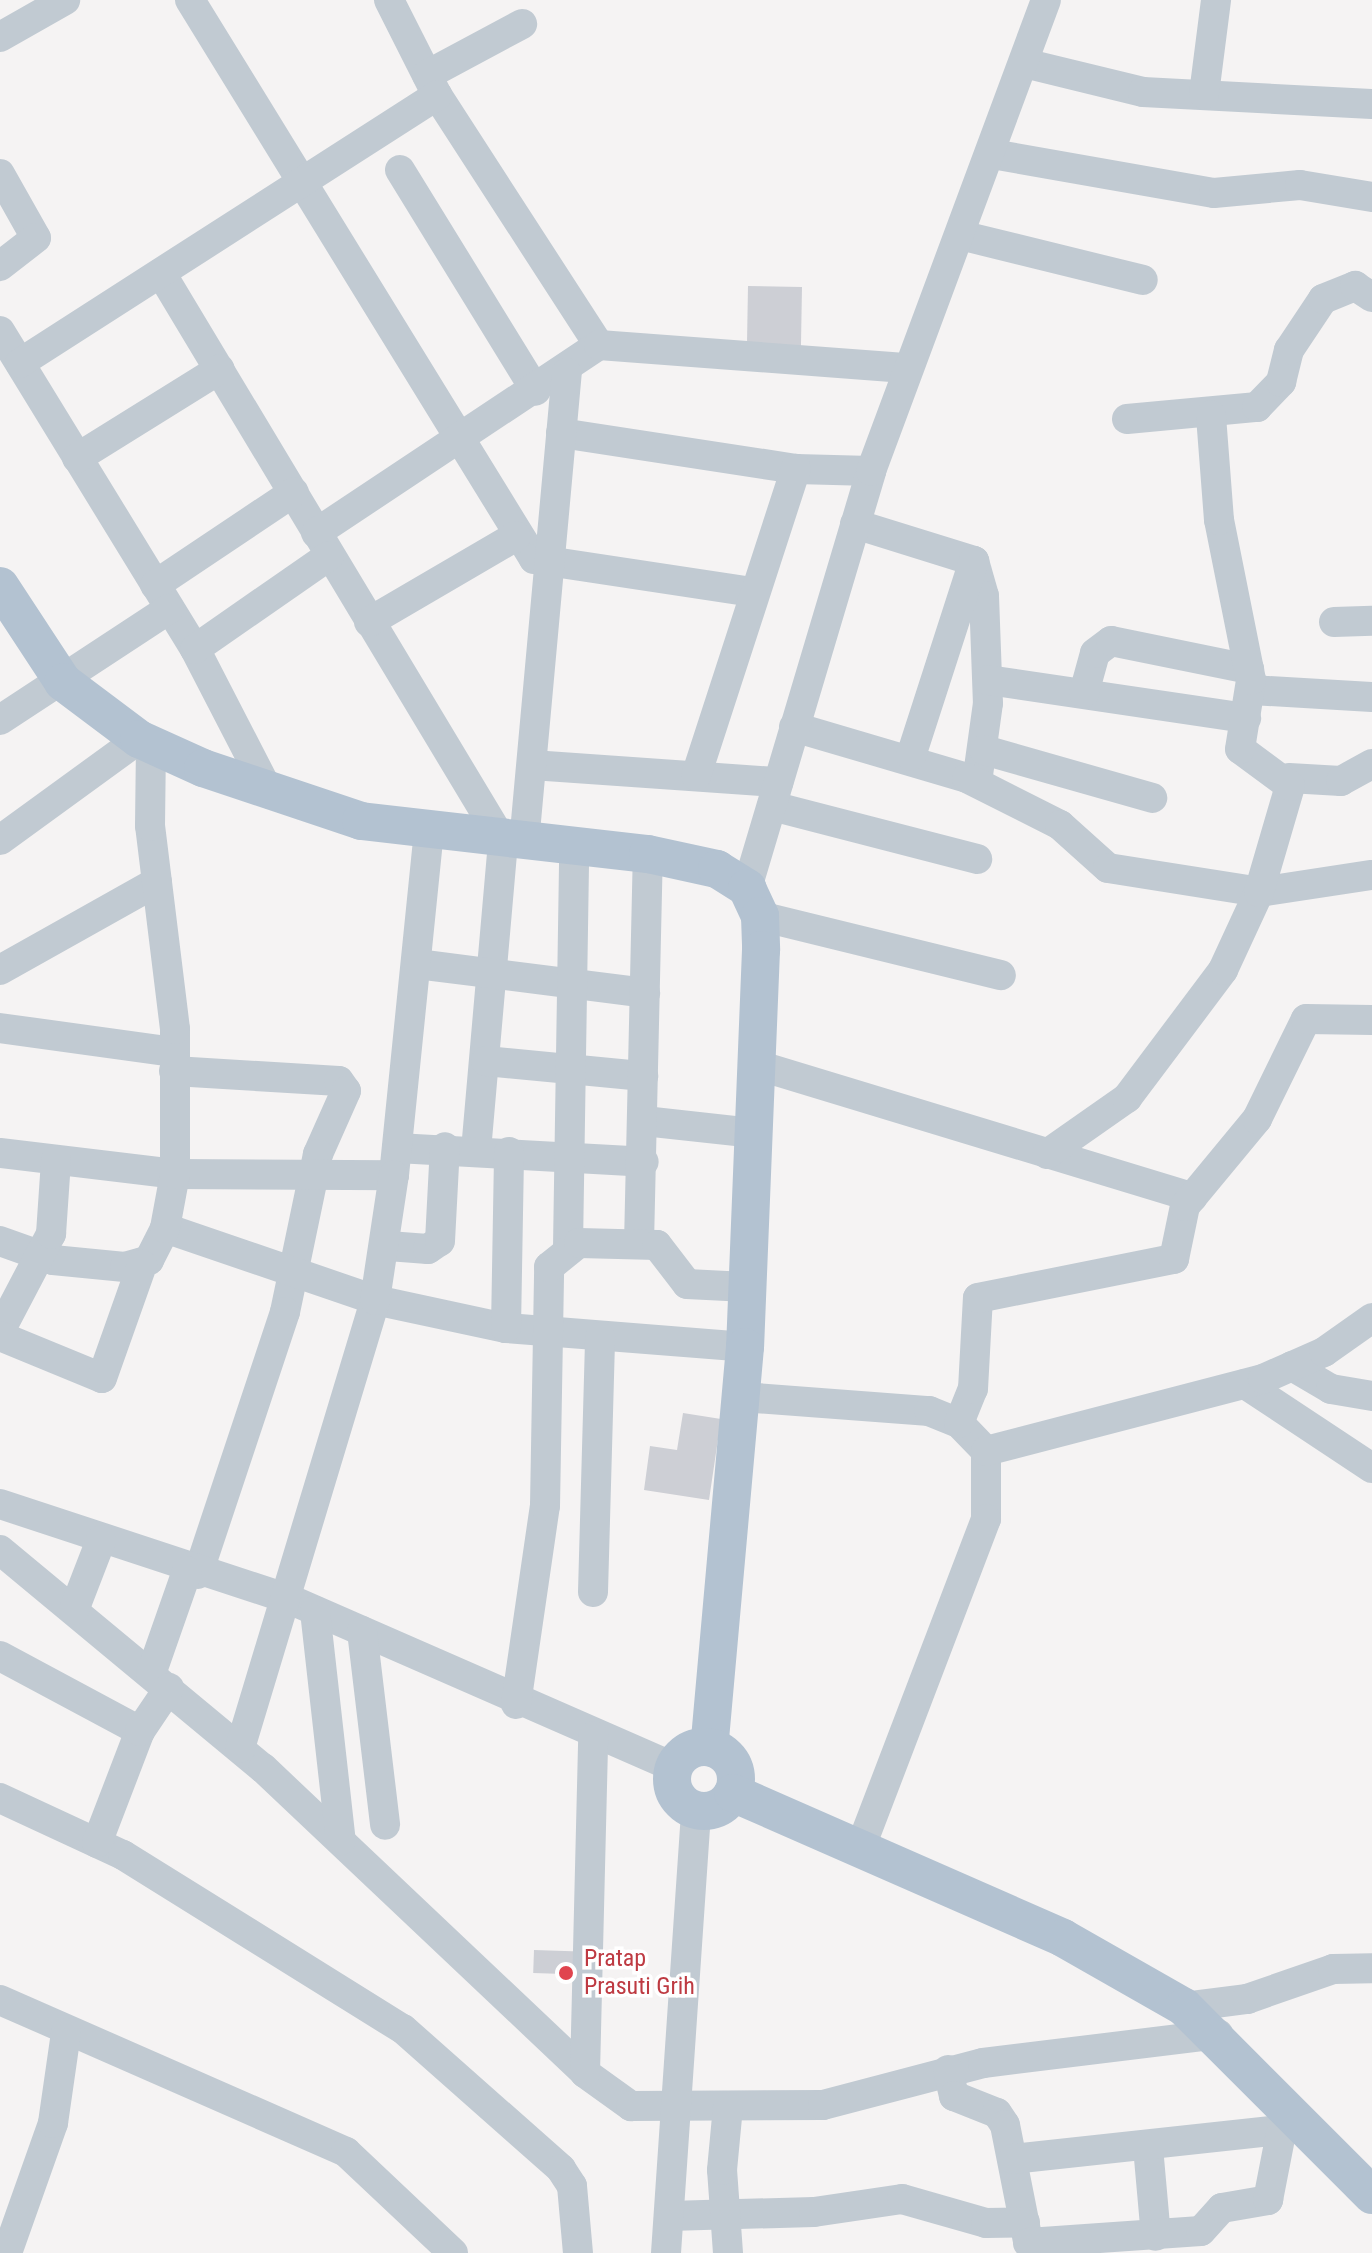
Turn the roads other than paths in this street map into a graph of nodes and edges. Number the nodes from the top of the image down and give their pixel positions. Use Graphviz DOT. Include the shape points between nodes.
graph roads {
  1 [pos="65,0"];
  2 [pos="190,0"];
  3 [pos="389,0"];
  4 [pos="1046,0"];
  5 [pos="1216,0"];
  6 [pos="522,24"];
  7 [pos="0,37"];
  8 [pos="1024,63"];
  9 [pos="432,85"];
  10 [pos="1204,94"];
  11 [pos="1372,104"];
  12 [pos="992,154"];
  13 [pos="400,170"];
  14 [pos="0,174"];
  15 [pos="298,182"];
  16 [pos="1372,197"];
  17 [pos="964,236"];
  18 [pos="0,266"];
  19 [pos="161,273"];
  20 [pos="1143,280"];
  21 [pos="1372,297"];
  22 [pos="0,331"];
  23 [pos="599,345"];
  24 [pos="20,363"];
  25 [pos="908,368"];
  26 [pos="220,369"];
  27 [pos="567,373"];
  28 [pos="536,391"];
  29 [pos="1211,415"];
  30 [pos="1127,419"];
  31 [pos="462,433"];
  32 [pos="561,433"];
  33 [pos="77,458"];
  34 [pos="796,469"];
  35 [pos="871,471"];
  36 [pos="294,492"];
  37 [pos="855,524"];
  38 [pos="516,536"];
  39 [pos="323,544"];
  40 [pos="974,561"];
  41 [pos="549,566"];
  42 [pos="0,586"];
  43 [pos="751,592"];
  44 [pos="162,597"];
  45 [pos="1372,621"];
  46 [pos="369,622"];
  47 [pos="1334,622"];
  48 [pos="195,649"];
  49 [pos="988,680"];
  50 [pos="63,682"];
  51 [pos="1249,692"];
  52 [pos="1084,693"];
  53 [pos="1372,697"];
  54 [pos="0,720"];
  55 [pos="794,727"];
  56 [pos="145,742"];
  57 [pos="984,750"];
  58 [pos="911,756"];
  59 [pos="1372,764"];
  60 [pos="532,765"];
  61 [pos="696,776"];
  62 [pos="1083,778"];
  63 [pos="1289,778"];
  64 [pos="977,782"];
  65 [pos="270,794"];
  66 [pos="775,794"];
  67 [pos="1152,798"];
  68 [pos="1060,825"];
  69 [pos="429,833"];
  70 [pos="0,840"];
  71 [pos="514,843"];
  72 [pos="574,848"];
  73 [pos="648,854"];
  74 [pos="977,859"];
  75 [pos="1372,875"];
  76 [pos="157,882"];
  77 [pos="1259,892"];
  78 [pos="754,902"];
  79 [pos="417,964"];
  80 [pos="0,970"];
  81 [pos="492,975"];
  82 [pos="1001,975"];
  83 [pos="571,984"];
  84 [pos="645,993"];
  85 [pos="1372,1020"];
  86 [pos="0,1028"];
  87 [pos="486,1061"];
  88 [pos="174,1062"];
  89 [pos="757,1065"];
  90 [pos="568,1069"];
  91 [pos="643,1076"];
  92 [pos="644,1121"];
  93 [pos="752,1133"];
  94 [pos="445,1147"];
  95 [pos="476,1149"];
  96 [pos="509,1152"];
  97 [pos="0,1153"];
  98 [pos="1047,1154"];
  99 [pos="566,1155"];
  100 [pos="56,1160"];
  101 [pos="395,1162"];
  102 [pos="644,1162"];
  103 [pos="175,1174"];
  104 [pos="314,1176"];
  105 [pos="1192,1197"];
  106 [pos="165,1228"];
  107 [pos="0,1241"];
  108 [pos="639,1244"];
  109 [pos="388,1246"];
  110 [pos="568,1247"];
  111 [pos="42,1257"];
  112 [pos="142,1265"];
  113 [pos="295,1273"];
  114 [pos="747,1287"];
  115 [pos="375,1300"];
  116 [pos="1372,1318"];
  117 [pos="506,1328"];
  118 [pos="545,1329"];
  119 [pos="0,1334"];
  120 [pos="600,1337"];
  121 [pos="745,1347"];
  122 [pos="1292,1366"];
  123 [pos="1245,1384"];
  124 [pos="1372,1396"];
  125 [pos="742,1397"];
  126 [pos="959,1423"];
  127 [pos="986,1451"];
  128 [pos="1372,1468"];
  129 [pos="0,1504"];
  130 [pos="101,1540"];
  131 [pos="0,1550"];
  132 [pos="192,1572"];
  133 [pos="593,1592"];
  134 [pos="302,1605"];
  135 [pos="74,1610"];
  136 [pos="362,1631"];
  137 [pos="0,1656"];
  138 [pos="160,1681"];
  139 [pos="516,1704"];
  140 [pos="140,1731"];
  141 [pos="593,1736"];
  142 [pos="709,1747"];
  143 [pos="240,1748"];
  144 [pos="674,1767"];
  145 [pos="733,1793"];
  146 [pos="0,1798"];
  147 [pos="696,1811"];
  148 [pos="385,1825"];
  149 [pos="341,1841"];
  150 [pos="97,1843"];
  151 [pos="861,1846"];
  152 [pos="1372,1968"];
  153 [pos="4,2005"];
  154 [pos="1184,2007"];
  155 [pos="66,2033"];
  156 [pos="1218,2034"];
  157 [pos="948,2070"];
  158 [pos="585,2073"];
  159 [pos="678,2106"];
  160 [pos="728,2107"];
  161 [pos="1293,2129"];
  162 [pos="1148,2147"];
  163 [pos="1013,2159"];
  164 [pos="1372,2195"];
  165 [pos="723,2215"];
  166 [pos="669,2216"];
  167 [pos="1156,2236"];
  168 [pos="1028,2239"];
  169 [pos="7,2253"];
  170 [pos="453,2253"];
  171 [pos="578,2253"];
  172 [pos="666,2253"];
  173 [pos="728,2253"];
  1 -- 7 [label="street"];
  2 -- 15 [label="street"];
  3 -- 9 [label="street"];
  4 -- 8 [label="street"];
  5 -- 10 [label="street"];
  6 -- 9 [label="street"];
  8 -- 10 [label="street" via="1143,92"];
  8 -- 12 [label="street"];
  9 -- 15 [label="street"];
  9 -- 23 [label="street"];
  10 -- 11 [label="street"];
  12 -- 16 [label="street" via="1214,193 1300,185"];
  12 -- 17 [label="street"];
  13 -- 28 [label="street"];
  14 -- 18 [label="street" via="36,238"];
  15 -- 19 [label="street"];
  15 -- 31 [label="street"];
  17 -- 20 [label="street"];
  17 -- 25 [label="street"];
  19 -- 24 [label="street"];
  19 -- 26 [label="street"];
  21 -- 29 [label="street" via="1355,286 1323,299 1305,319 1270,396 1245,413"];
  22 -- 24 [label="street"];
  23 -- 25 [label="street"];
  23 -- 27 [label="street"];
  24 -- 33 [label="street"];
  25 -- 35 [label="street"];
  26 -- 33 [label="street"];
  26 -- 36 [label="street"];
  27 -- 28 [label="street"];
  27 -- 32 [label="street"];
  28 -- 31 [label="street"];
  29 -- 30 [label="street"];
  29 -- 51 [label="street" via="1219,520"];
  31 -- 38 [label="street"];
  31 -- 39 [label="street"];
  32 -- 34 [label="street"];
  32 -- 41 [label="street"];
  33 -- 44 [label="street"];
  34 -- 35 [label="street"];
  34 -- 43 [label="street"];
  35 -- 37 [label="street"];
  36 -- 39 [label="street"];
  36 -- 44 [label="street"];
  37 -- 40 [label="street"];
  37 -- 55 [label="street"];
  38 -- 41 [label="street"];
  38 -- 46 [label="street"];
  39 -- 46 [label="street"];
  39 -- 48 [label="street"];
  40 -- 49 [label="street" via="984,596"];
  40 -- 58 [label="street"];
  41 -- 43 [label="street"];
  41 -- 60 [label="street"];
  42 -- 50 [label="main road"];
  43 -- 61 [label="street"];
  44 -- 48 [label="street"];
  44 -- 50 [label="street"];
  45 -- 47 [label="street"];
  46 -- 71 [label="street"];
  48 -- 65 [label="street"];
  49 -- 52 [label="street"];
  49 -- 57 [label="street"];
  50 -- 54 [label="street"];
  50 -- 56 [label="main road"];
  51 -- 52 [label="street"];
  51 -- 52 [label="street" via="1111,641 1095,653"];
  51 -- 53 [label="street"];
  51 -- 63 [label="street" via="1242,755"];
  55 -- 58 [label="street"];
  55 -- 66 [label="street"];
  56 -- 65 [label="main road"];
  56 -- 70 [label="street"];
  56 -- 76 [label="street"];
  57 -- 62 [label="street"];
  57 -- 64 [label="street"];
  58 -- 64 [label="street"];
  59 -- 63 [label="street" via="1341,781"];
  60 -- 61 [label="street"];
  60 -- 71 [label="street"];
  61 -- 66 [label="street"];
  62 -- 67 [label="street"];
  62 -- 68 [label="street"];
  63 -- 77 [label="street"];
  64 -- 68 [label="street"];
  65 -- 69 [label="main road"];
  66 -- 74 [label="street"];
  66 -- 78 [label="street"];
  68 -- 77 [label="street" via="1108,868"];
  69 -- 71 [label="main road"];
  69 -- 79 [label="street"];
  71 -- 72 [label="main road"];
  71 -- 81 [label="street"];
  72 -- 73 [label="main road"];
  72 -- 83 [label="street"];
  73 -- 78 [label="main road" via="717,869"];
  73 -- 84 [label="street"];
  75 -- 77 [label="street"];
  76 -- 80 [label="street"];
  76 -- 88 [label="street"];
  77 -- 98 [label="street" via="1223,970 1127,1098"];
  78 -- 82 [label="street"];
  78 -- 89 [label="main road"];
  79 -- 81 [label="street"];
  79 -- 101 [label="street"];
  81 -- 83 [label="street"];
  81 -- 87 [label="street"];
  83 -- 84 [label="street"];
  83 -- 90 [label="street"];
  84 -- 91 [label="street"];
  85 -- 105 [label="street" via="1306,1019 1257,1119"];
  86 -- 88 [label="street"];
  87 -- 90 [label="street"];
  87 -- 95 [label="street"];
  88 -- 103 [label="street"];
  88 -- 104 [label="street" via="345,1085"];
  89 -- 93 [label="main road"];
  89 -- 98 [label="street"];
  90 -- 91 [label="street"];
  90 -- 99 [label="street"];
  91 -- 92 [label="street"];
  92 -- 93 [label="street"];
  92 -- 102 [label="street"];
  93 -- 114 [label="main road"];
  94 -- 95 [label="street"];
  94 -- 101 [label="street"];
  94 -- 109 [label="street" via="440,1241 428,1249"];
  95 -- 96 [label="street"];
  96 -- 99 [label="street"];
  96 -- 117 [label="street"];
  97 -- 100 [label="street"];
  98 -- 105 [label="street"];
  99 -- 102 [label="street"];
  99 -- 110 [label="street"];
  100 -- 103 [label="street"];
  100 -- 111 [label="street"];
  101 -- 104 [label="street"];
  101 -- 109 [label="street"];
  102 -- 108 [label="street"];
  103 -- 104 [label="street"];
  103 -- 106 [label="street"];
  104 -- 113 [label="street"];
  105 -- 126 [label="street" via="1174,1259 978,1298 973,1389"];
  106 -- 112 [label="street"];
  106 -- 113 [label="street"];
  107 -- 111 [label="street"];
  108 -- 110 [label="street"];
  108 -- 114 [label="street" via="666,1251 687,1284"];
  109 -- 115 [label="street"];
  110 -- 118 [label="street" via="545,1280"];
  111 -- 112 [label="street"];
  111 -- 119 [label="street"];
  112 -- 119 [label="street" via="102,1378"];
  113 -- 115 [label="street"];
  113 -- 132 [label="street"];
  114 -- 121 [label="main road"];
  115 -- 117 [label="street"];
  115 -- 134 [label="street"];
  116 -- 122 [label="street"];
  117 -- 118 [label="street"];
  118 -- 120 [label="street"];
  118 -- 139 [label="street" via="545,1506"];
  120 -- 121 [label="street"];
  120 -- 133 [label="street"];
  121 -- 125 [label="main road"];
  122 -- 123 [label="street"];
  122 -- 124 [label="street" via="1331,1389"];
  123 -- 127 [label="street"];
  123 -- 128 [label="street"];
  125 -- 126 [label="street" via="929,1411"];
  125 -- 142 [label="main road"];
  126 -- 127 [label="street"];
  127 -- 151 [label="street" via="986,1519"];
  129 -- 130 [label="street"];
  130 -- 132 [label="street"];
  130 -- 135 [label="street"];
  131 -- 135 [label="street"];
  132 -- 134 [label="street"];
  132 -- 138 [label="street"];
  134 -- 136 [label="street"];
  134 -- 143 [label="street"];
  134 -- 149 [label="street"];
  135 -- 138 [label="street"];
  136 -- 139 [label="street"];
  136 -- 148 [label="street"];
  137 -- 140 [label="street"];
  138 -- 140 [label="street"];
  138 -- 143 [label="street"];
  139 -- 141 [label="street"];
  140 -- 150 [label="street"];
  141 -- 144 [label="street"];
  141 -- 158 [label="street"];
  142 -- 144 [label="main road" via="684,1753"];
  142 -- 145 [label="main road" via="734,1764"];
  143 -- 149 [label="street"];
  144 -- 147 [label="main road" via="679,1799"];
  145 -- 147 [label="main road" via="722,1806"];
  145 -- 151 [label="main road"];
  146 -- 150 [label="street"];
  147 -- 159 [label="street"];
  149 -- 158 [label="street"];
  150 -- 171 [label="street" via="338,1986 438,2056 561,2169 572,2186"];
  151 -- 154 [label="main road" via="1063,1938"];
  152 -- 154 [label="street" via="1333,1969 1247,1999"];
  153 -- 155 [label="street"];
  154 -- 156 [label="main road"];
  155 -- 169 [label="street" via="53,2123"];
  155 -- 170 [label="street" via="346,2152"];
  156 -- 157 [label="street"];
  156 -- 161 [label="main road"];
  157 -- 160 [label="street" via="845,2102"];
  157 -- 163 [label="street" via="954,2096 997,2113"];
  158 -- 159 [label="street" via="631,2106"];
  159 -- 160 [label="street"];
  159 -- 166 [label="street"];
  160 -- 165 [label="street"];
  161 -- 162 [label="street"];
  161 -- 164 [label="main road"];
  161 -- 167 [label="street" via="1268,2200 1222,2208 1193,2234"];
  162 -- 163 [label="street"];
  162 -- 167 [label="street"];
  163 -- 168 [label="street"];
  165 -- 166 [label="street"];
  165 -- 168 [label="street" via="902,2199"];
  165 -- 173 [label="street"];
  166 -- 172 [label="street"];
  167 -- 168 [label="street"];
}
